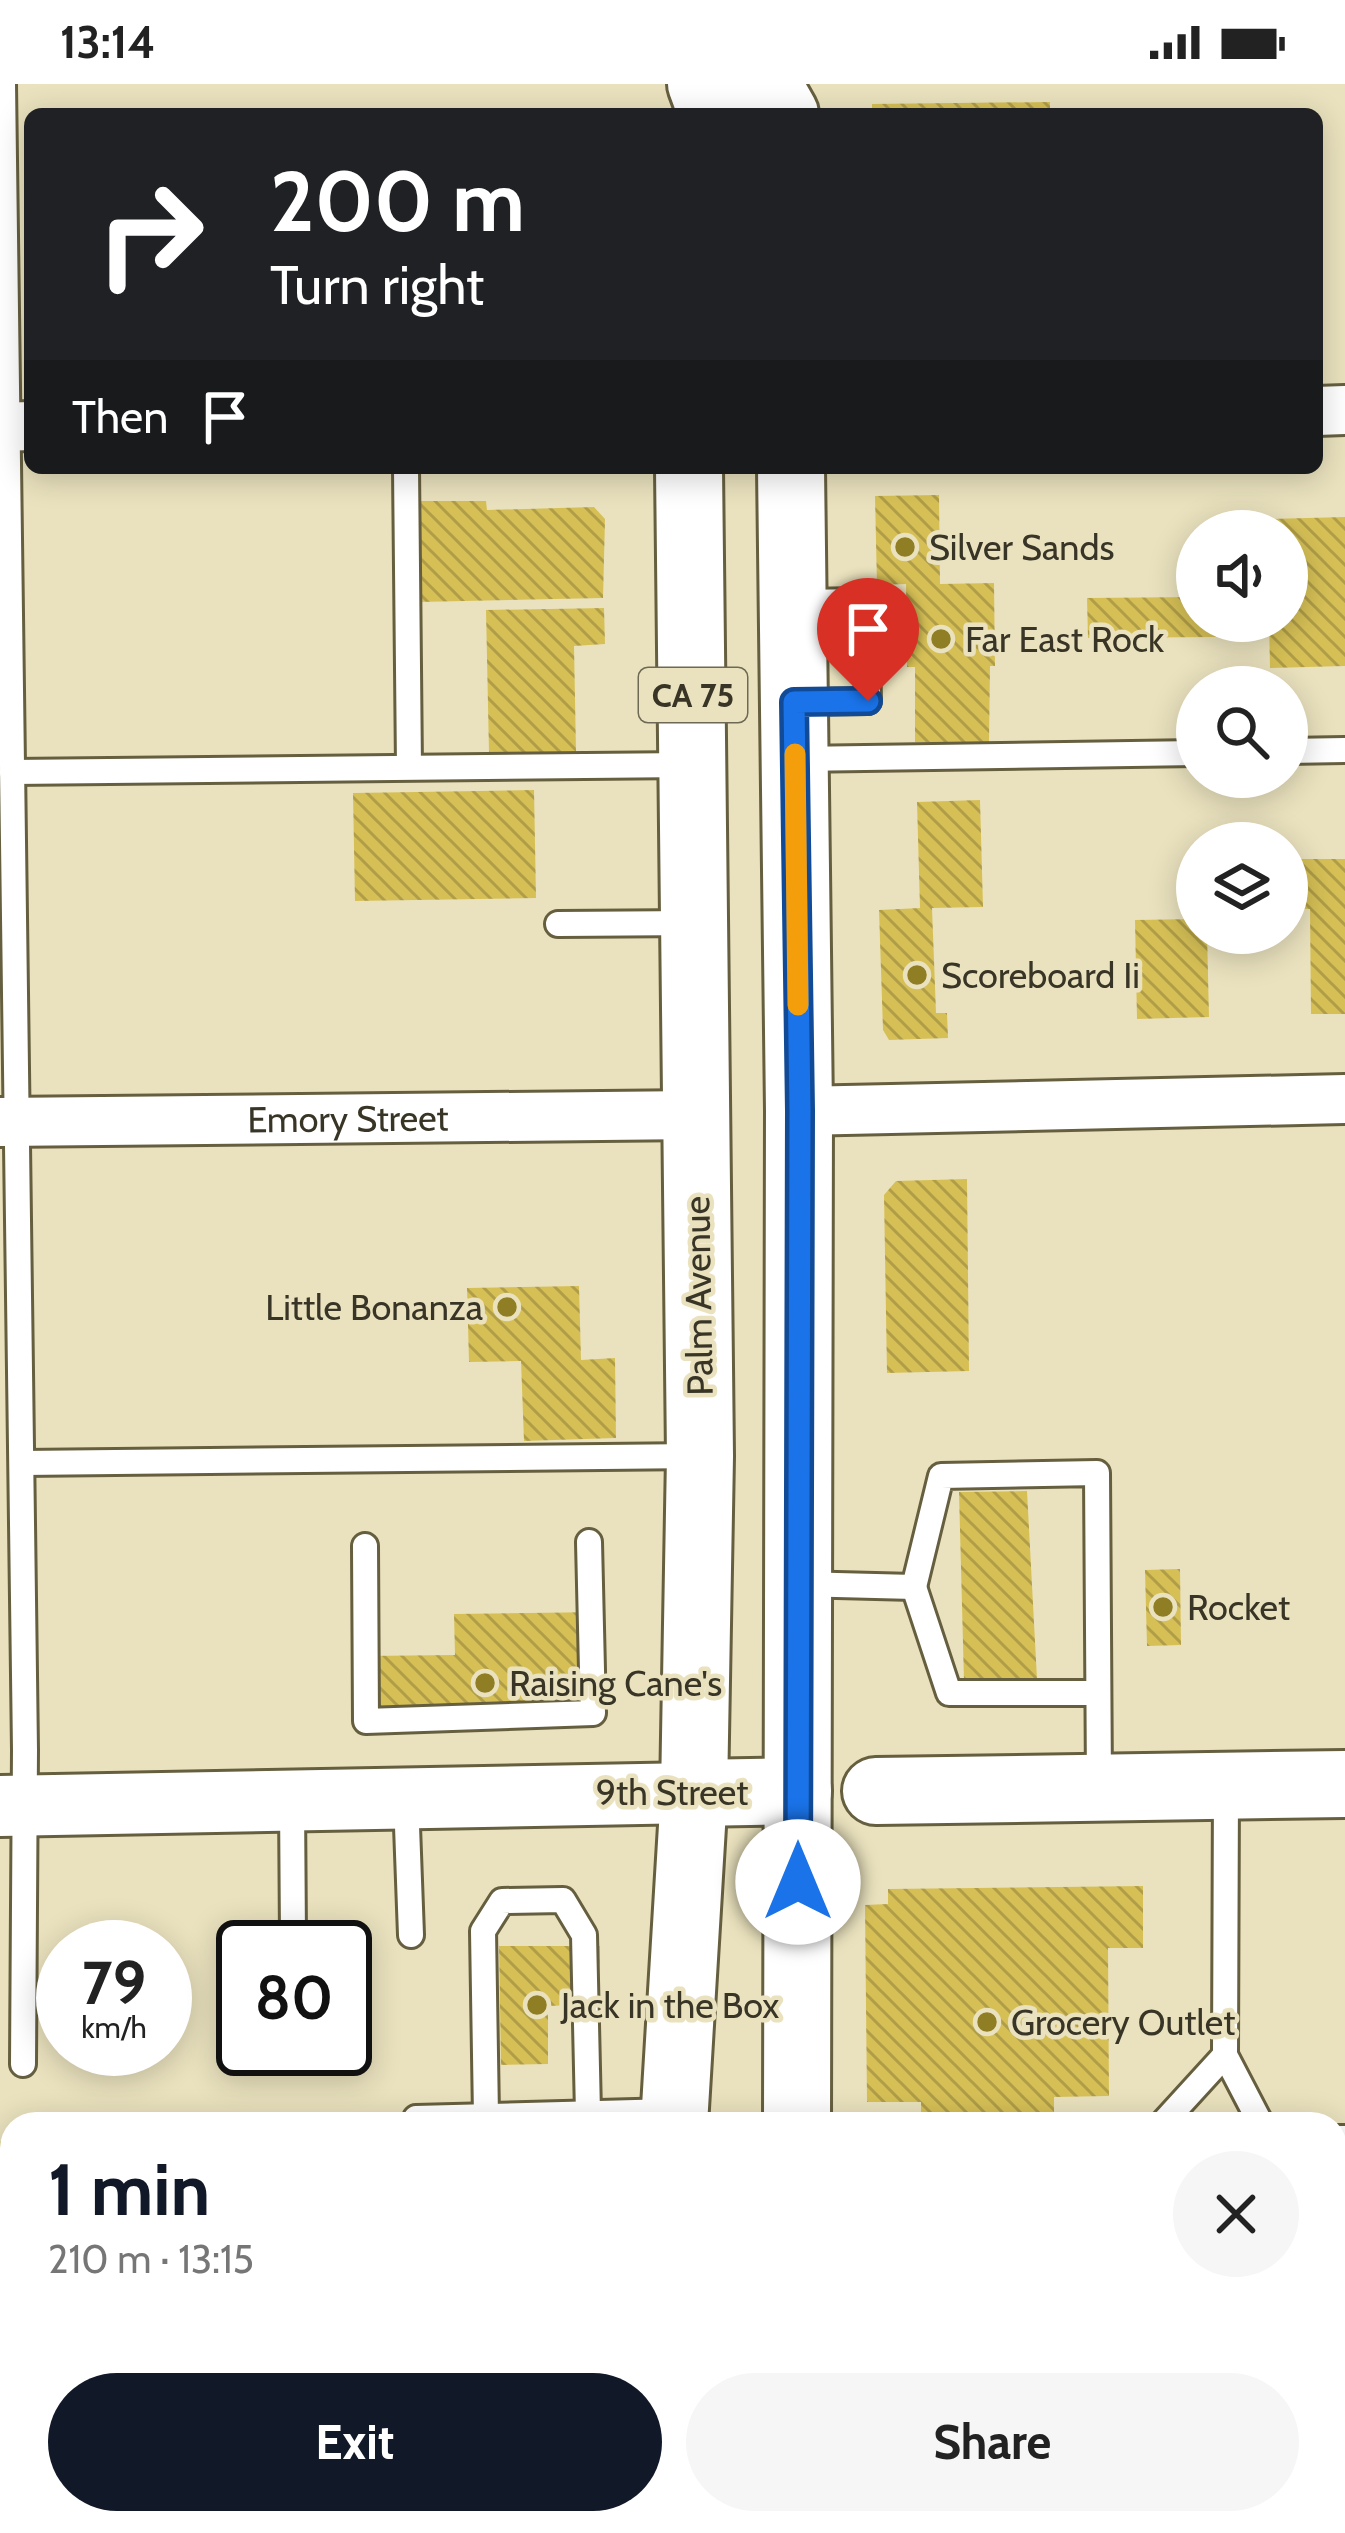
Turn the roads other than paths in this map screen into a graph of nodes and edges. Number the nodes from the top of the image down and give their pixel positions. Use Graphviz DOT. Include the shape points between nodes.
graph roads {
  1 [pos="3,84"];
  2 [pos="13,427"];
  3 [pos="406,474"];
  4 [pos="689,474"];
  5 [pos="791,474"];
  6 [pos="794,730"];
  7 [pos="1345,750"];
  8 [pos="1308,751"];
  9 [pos="1176,752"];
  10 [pos="694,765"];
  11 [pos="409,767"];
  12 [pos="12,772"];
  13 [pos="697,923"];
  14 [pos="558,924"];
  15 [pos="1345,1100"];
  16 [pos="800,1111"];
  17 [pos="696,1115"];
  18 [pos="8,1122"];
  19 [pos="700,1456"];
  20 [pos="22,1463"];
  21 [pos="589,1543"];
  22 [pos="365,1546"];
  23 [pos="797,1584"];
  24 [pos="914,1587"];
  25 [pos="1098,1693"];
  26 [pos="1345,1784"];
  27 [pos="1226,1785"];
  28 [pos="1099,1787"];
  29 [pos="798,1791"];
  30 [pos="876,1791"];
  31 [pos="694,1792"];
  32 [pos="406,1796"];
  33 [pos="292,1799"];
  34 [pos="13,1806"];
  35 [pos="293,1920"];
  36 [pos="411,1935"];
  37 [pos="1225,2055"];
  38 [pos="23,2065"];
  39 [pos="486,2112"];
  40 [pos="588,2112"];
  41 [pos="674,2112"];
  42 [pos="797,2112"];
  43 [pos="1173,2112"];
  44 [pos="1255,2112"];
  1 -- 2 [label="lane"];
  2 -- 12 [label="lane"];
  3 -- 11 [label="lane"];
  4 -- 10 [label="main road, Palm Avenue / CA 75"];
  5 -- 6 [label="main road, CA 75"];
  6 -- 9 [label="lane"];
  6 -- 16 [label="main road, CA 75"];
  7 -- 8 [label="lane"];
  10 -- 11 [label="lane"];
  10 -- 13 [label="main road, Palm Avenue / CA 75"];
  11 -- 12 [label="lane"];
  12 -- 18 [label="lane"];
  13 -- 14 [label="lane"];
  13 -- 17 [label="main road, Palm Avenue / CA 75"];
  15 -- 16 [label="street"];
  16 -- 23 [label="main road, CA 75"];
  17 -- 18 [label="street, Emory Street"];
  17 -- 19 [label="main road, Palm Avenue / CA 75"];
  18 -- 20 [label="lane"];
  19 -- 20 [label="lane"];
  19 -- 31 [label="main road, Palm Avenue / CA 75"];
  20 -- 34 [label="lane"];
  21 -- 22 [label="lane" via="593,1713 367,1721"];
  23 -- 24 [label="lane"];
  23 -- 29 [label="main road, CA 75"];
  24 -- 25 [label="lane" via="949,1694"];
  24 -- 25 [label="lane" via="940,1477 1096,1473"];
  25 -- 28 [label="lane"];
  26 -- 27 [label="main road, 9th Street"];
  27 -- 28 [label="main road, 9th Street"];
  27 -- 37 [label="lane"];
  28 -- 30 [label="main road, 9th Street"];
  29 -- 30 [label="street, 9th Street"];
  29 -- 31 [label="main road, 9th Street"];
  29 -- 42 [label="main road, CA 75"];
  31 -- 32 [label="street, 9th Street"];
  31 -- 41 [label="main road, Palm Avenue / CA 75"];
  32 -- 33 [label="street, 9th Street"];
  32 -- 36 [label="lane"];
  33 -- 34 [label="street, 9th Street"];
  33 -- 35 [label="lane"];
  34 -- 38 [label="lane"];
  37 -- 43 [label="lane"];
  37 -- 44 [label="lane"];
  39 -- 40 [label="lane" via="483,1930 502,1901 562,1900 584,1935"];
}
